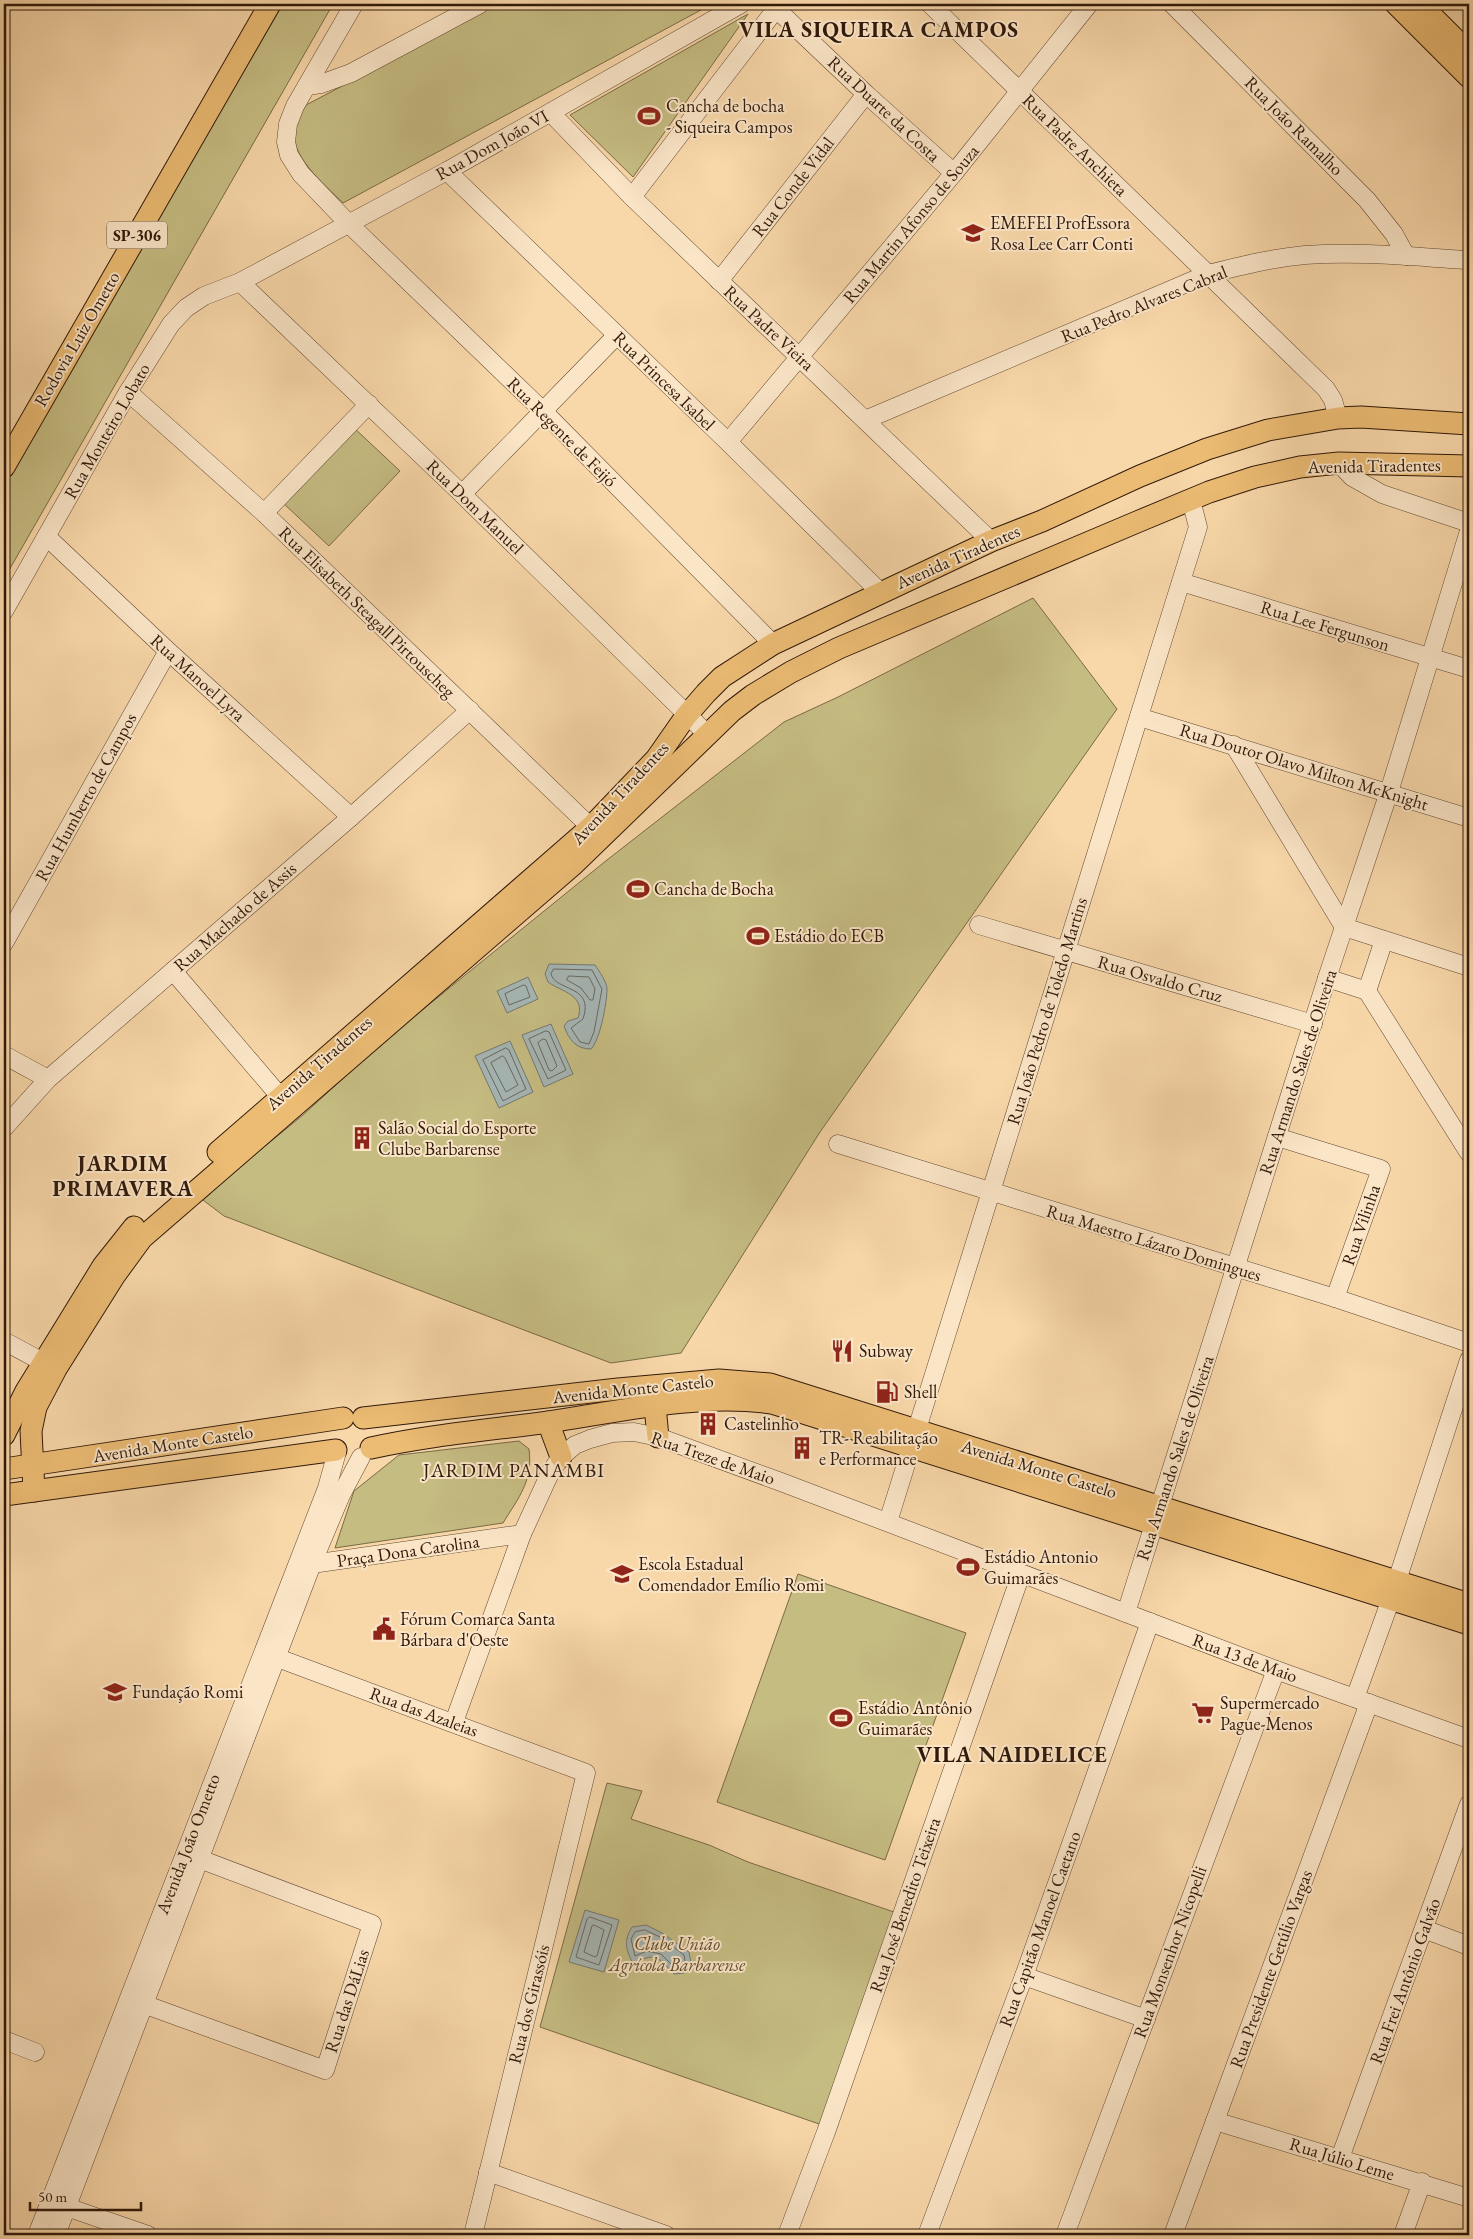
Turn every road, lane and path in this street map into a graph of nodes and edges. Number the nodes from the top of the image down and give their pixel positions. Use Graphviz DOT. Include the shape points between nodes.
graph roads {
  1 [pos="270,4"];
  2 [pos="354,4"];
  3 [pos="480,4"];
  4 [pos="741,4"];
  5 [pos="930,4"];
  6 [pos="1090,4"];
  7 [pos="1172,4"];
  8 [pos="1396,4"];
  9 [pos="1420,4"];
  10 [pos="774,6"];
  11 [pos="1469,53"];
  12 [pos="1469,77"];
  13 [pos="307,86"];
  14 [pos="1020,92"];
  15 [pos="866,94"];
  16 [pos="551,113"];
  17 [pos="448,171"];
  18 [pos="954,173"];
  19 [pos="632,197"];
  20 [pos="348,224"];
  21 [pos="1406,256"];
  22 [pos="1469,260"];
  23 [pos="1208,274"];
  24 [pos="719,281"];
  25 [pos="240,282"];
  26 [pos="616,336"];
  27 [pos="800,357"];
  28 [pos="128,392"];
  29 [pos="368,404"];
  30 [pos="543,411"];
  31 [pos="1338,418"];
  32 [pos="865,420"];
  33 [pos="1469,424"];
  34 [pos="728,442"];
  35 [pos="1339,463"];
  36 [pos="1469,466"];
  37 [pos="4,467"];
  38 [pos="462,494"];
  39 [pos="1191,500"];
  40 [pos="264,513"];
  41 [pos="1469,524"];
  42 [pos="1469,531"];
  43 [pos="47,537"];
  44 [pos="991,541"];
  45 [pos="1181,582"];
  46 [pos="880,592"];
  47 [pos="4,611"];
  48 [pos="773,644"];
  49 [pos="168,651"];
  50 [pos="1431,658"];
  51 [pos="1469,670"];
  52 [pos="470,710"];
  53 [pos="686,716"];
  54 [pos="1139,716"];
  55 [pos="707,734"];
  56 [pos="1234,744"];
  57 [pos="1389,792"];
  58 [pos="351,817"];
  59 [pos="1469,818"];
  60 [pos="596,832"];
  61 [pos="979,925"];
  62 [pos="1344,927"];
  63 [pos="1384,940"];
  64 [pos="4,943"];
  65 [pos="1066,951"];
  66 [pos="1469,967"];
  67 [pos="173,970"];
  68 [pos="1327,978"];
  69 [pos="1368,991"];
  70 [pos="1313,1024"];
  71 [pos="4,1054"];
  72 [pos="48,1079"];
  73 [pos="285,1103"];
  74 [pos="4,1128"];
  75 [pos="1277,1137"];
  76 [pos="838,1144"];
  77 [pos="1469,1153"];
  78 [pos="991,1192"];
  79 [pos="1236,1268"];
  80 [pos="1335,1298"];
  81 [pos="4,1341"];
  82 [pos="1469,1343"];
  83 [pos="1469,1360"];
  84 [pos="49,1366"];
  85 [pos="655,1406"];
  86 [pos="353,1418"];
  87 [pos="548,1422"];
  88 [pos="4,1433"];
  89 [pos="658,1437"];
  90 [pos="914,1439"];
  91 [pos="336,1451"];
  92 [pos="366,1453"];
  93 [pos="561,1457"];
  94 [pos="34,1465"];
  95 [pos="4,1469"];
  96 [pos="34,1492"];
  97 [pos="4,1495"];
  98 [pos="1157,1515"];
  99 [pos="888,1522"];
  100 [pos="522,1534"];
  101 [pos="304,1565"];
  102 [pos="1021,1574"];
  103 [pos="1394,1590"];
  104 [pos="1469,1604"];
  105 [pos="1126,1613"];
  106 [pos="1150,1622"];
  107 [pos="1469,1624"];
  108 [pos="269,1655"];
  109 [pos="1276,1670"];
  110 [pos="1362,1701"];
  111 [pos="454,1722"];
  112 [pos="1469,1739"];
  113 [pos="586,1773"];
  114 [pos="1469,1804"];
  115 [pos="192,1856"];
  116 [pos="1424,1929"];
  117 [pos="1469,1946"];
  118 [pos="1024,1976"];
  119 [pos="136,2002"];
  120 [pos="1146,2019"];
  121 [pos="4,2040"];
  122 [pos="35,2052"];
  123 [pos="1215,2121"];
  124 [pos="1340,2158"];
  125 [pos="488,2172"];
  126 [pos="1422,2182"];
  127 [pos="1469,2198"];
  128 [pos="58,2204"];
  129 [pos="36,2235"];
  130 [pos="56,2235"];
  131 [pos="148,2235"];
  132 [pos="473,2235"];
  133 [pos="666,2235"];
  134 [pos="787,2235"];
  135 [pos="927,2235"];
  136 [pos="1065,2235"];
  137 [pos="1173,2235"];
  138 [pos="1403,2235"];
  1 -- 37 [label="main road, Rodovia Luiz Ometto / SP-306"];
  2 -- 13 [label="street, Rua Regente de Feijó"];
  3 -- 13 [label="street" via="352,73"];
  4 -- 16 [label="street, Rua Dom João VI"];
  5 -- 14 [label="street, Rua Padre Anchieta"];
  6 -- 14 [label="street, Rua Martin Afonso de Souza"];
  7 -- 21 [label="street, Rua João Ramalho" via="1367,200 1386,222"];
  8 -- 12 [label="main road"];
  9 -- 11 [label="main road"];
  10 -- 15 [label="street, Rua Duarte da Costa"];
  10 -- 19 [label="street"];
  13 -- 20 [label="street, Rua Regente de Feijó" via="288,124 286,142 301,174"];
  14 -- 18 [label="street, Rua Martin Afonso de Souza"];
  14 -- 23 [label="street, Rua Padre Anchieta"];
  15 -- 18 [label="street, Rua Duarte da Costa"];
  15 -- 24 [label="street, Rua Conde Vidal"];
  16 -- 17 [label="street, Rua Dom João VI"];
  16 -- 19 [label="street, Rua Padre Vieira"];
  17 -- 20 [label="street, Rua Dom João VI"];
  17 -- 26 [label="street, Rua Princesa Isabel"];
  18 -- 27 [label="street, Rua Martin Afonso de Souza"];
  19 -- 24 [label="street, Rua Padre Vieira"];
  20 -- 25 [label="street, Rua Dom João VI"];
  20 -- 30 [label="street, Rua Regente de Feijó"];
  21 -- 22 [label="street, Rua Pedro Alvares Cabral"];
  21 -- 23 [label="street, Rua Pedro Alvares Cabral" via="1305,255 1265,260"];
  23 -- 31 [label="street, Rua Padre Anchieta" via="1326,389"];
  23 -- 32 [label="street, Rua Pedro Alvares Cabral"];
  24 -- 27 [label="street, Rua Padre Vieira"];
  25 -- 28 [label="street, Rua Monteiro Lobato" via="204,296 186,308 171,324"];
  25 -- 29 [label="street, Rua Dom Manuel"];
  26 -- 30 [label="street"];
  26 -- 34 [label="street, Rua Princesa Isabel"];
  27 -- 32 [label="street, Rua Padre Vieira"];
  27 -- 34 [label="street, Rua Martin Afonso de Souza"];
  28 -- 40 [label="street, Rua Elisabeth Steagall Pirtouscheg"];
  28 -- 43 [label="street, Rua Monteiro Lobato"];
  29 -- 38 [label="street, Rua Dom Manuel"];
  29 -- 40 [label="street"];
  30 -- 38 [label="street"];
  30 -- 48 [label="street, Rua Regente de Feijó"];
  31 -- 33 [label="main road, Avenida Tiradentes"];
  31 -- 44 [label="main road, Avenida Tiradentes" via="1268,430 1207,449"];
  32 -- 44 [label="street, Rua Padre Vieira"];
  34 -- 46 [label="street, Rua Princesa Isabel"];
  35 -- 36 [label="main road, Avenida Tiradentes"];
  35 -- 39 [label="main road, Avenida Tiradentes" via="1255,477"];
  35 -- 41 [label="street" via="1352,477 1382,494"];
  38 -- 53 [label="street, Rua Dom Manuel"];
  39 -- 45 [label="street, Rua João Pedro de Toledo Martins" via="1198,527"];
  39 -- 55 [label="main road, Avenida Tiradentes" via="839,648 753,696"];
  40 -- 52 [label="street, Rua Elisabeth Steagall Pirtouscheg"];
  42 -- 50 [label="street, Rua Armando Sales de Oliveira"];
  43 -- 47 [label="street, Rua Monteiro Lobato"];
  43 -- 49 [label="street, Rua Manoel Lyra"];
  44 -- 46 [label="main road, Avenida Tiradentes"];
  45 -- 50 [label="street, Rua Lee Fergunson"];
  45 -- 54 [label="street, Rua João Pedro de Toledo Martins"];
  46 -- 48 [label="main road, Avenida Tiradentes"];
  48 -- 53 [label="main road, Avenida Tiradentes" via="722,677"];
  49 -- 58 [label="street, Rua Manoel Lyra"];
  49 -- 64 [label="street, Rua Humberto de Campos"];
  50 -- 51 [label="street, Rua Lee Fergunson"];
  50 -- 57 [label="street, Rua Armando Sales de Oliveira"];
  52 -- 58 [label="street, Rua Machado de Assis"];
  52 -- 60 [label="street, Rua Elisabeth Steagall Pirtouscheg"];
  53 -- 55 [label="street, Rua Dom Manuel"];
  53 -- 60 [label="main road, Avenida Tiradentes" via="656,759"];
  54 -- 56 [label="street, Rua Doutor Olavo Milton McKnight"];
  54 -- 65 [label="street, Rua João Pedro de Toledo Martins"];
  55 -- 60 [label="main road, Avenida Tiradentes" via="633,809"];
  56 -- 57 [label="street, Rua Doutor Olavo Milton McKnight"];
  56 -- 62 [label="street"];
  57 -- 59 [label="street, Rua Doutor Olavo Milton McKnight"];
  57 -- 62 [label="street, Rua Armando Sales de Oliveira"];
  58 -- 67 [label="street, Rua Machado de Assis"];
  60 -- 73 [label="main road, Avenida Tiradentes" via="574,864"];
  61 -- 65 [label="street, Rua Osvaldo Cruz"];
  62 -- 63 [label="street"];
  62 -- 68 [label="street, Rua Armando Sales de Oliveira"];
  63 -- 66 [label="street"];
  63 -- 69 [label="street"];
  65 -- 70 [label="street, Rua Osvaldo Cruz"];
  65 -- 78 [label="street, Rua João Pedro de Toledo Martins"];
  67 -- 72 [label="street, Rua Machado de Assis"];
  67 -- 73 [label="street"];
  68 -- 69 [label="street"];
  68 -- 70 [label="street, Rua Armando Sales de Oliveira"];
  69 -- 77 [label="street"];
  70 -- 75 [label="street, Rua Armando Sales de Oliveira"];
  71 -- 72 [label="street"];
  72 -- 74 [label="street, Rua Machado de Assis"];
  73 -- 84 [label="main road, Avenida Tiradentes" via="146,1214 129,1232 103,1266"];
  75 -- 79 [label="street, Rua Armando Sales de Oliveira"];
  75 -- 80 [label="street, Rua Vilinha" via="1381,1169"];
  76 -- 78 [label="street, Rua Maestro Lázaro Domingues"];
  78 -- 79 [label="street, Rua Maestro Lázaro Domingues"];
  78 -- 90 [label="street, Rua João Pedro de Toledo Martins"];
  79 -- 80 [label="street, Rua Maestro Lázaro Domingues"];
  79 -- 98 [label="street, Rua Armando Sales de Oliveira"];
  80 -- 82 [label="street, Rua Maestro Lázaro Domingues"];
  81 -- 84 [label="street"];
  83 -- 103 [label="street, Rua Presidente Getúlio Vargas"];
  84 -- 88 [label="main road, Avenida Tiradentes"];
  84 -- 94 [label="main road, Avenida Tiradentes" via="30,1431"];
  85 -- 87 [label="main road, Avenida Monte Castelo"];
  85 -- 89 [label="main road"];
  85 -- 90 [label="main road, Avenida Monte Castelo" via="717,1400 772,1402"];
  86 -- 90 [label="main road, Avenida Monte Castelo" via="719,1380 762,1383 794,1390"];
  86 -- 91 [label="main road" via="337,1423 332,1436"];
  86 -- 92 [label="main road" via="369,1422 374,1435"];
  86 -- 94 [label="main road, Avenida Monte Castelo"];
  87 -- 92 [label="main road, Avenida Monte Castelo" via="414,1439"];
  87 -- 93 [label="main road"];
  89 -- 93 [label="street, Rua Treze de Maio" via="634,1432 612,1433 575,1445"];
  89 -- 99 [label="street, Rua Treze de Maio"];
  90 -- 98 [label="main road, Avenida Monte Castelo"];
  90 -- 99 [label="street, Rua João Pedro de Toledo Martins"];
  91 -- 92 [label="main road" via="348,1458"];
  91 -- 96 [label="main road, Avenida Monte Castelo"];
  91 -- 101 [label="street, Avenida João Ometto"];
  92 -- 101 [label="street, Avenida João Ometto"];
  93 -- 100 [label="street, Rua Treze de Maio" via="550,1471"];
  94 -- 95 [label="main road, Avenida Monte Castelo"];
  94 -- 96 [label="main road, Avenida Tiradentes"];
  96 -- 97 [label="main road, Avenida Monte Castelo"];
  98 -- 103 [label="main road, Avenida Monte Castelo"];
  98 -- 105 [label="street, Rua Armando Sales de Oliveira"];
  99 -- 102 [label="street, Rua Treze de Maio"];
  100 -- 101 [label="street, Praça Dona Carolina"];
  100 -- 111 [label="street, Rua Treze de Maio"];
  101 -- 108 [label="street, Avenida João Ometto"];
  102 -- 105 [label="street, Rua 13 de Maio"];
  102 -- 134 [label="street, Rua José Benedito Teixeira"];
  103 -- 104 [label="main road, Avenida Monte Castelo"];
  103 -- 107 [label="main road, Avenida Monte Castelo"];
  103 -- 110 [label="street, Rua Presidente Getúlio Vargas"];
  105 -- 106 [label="street, Rua 13 de Maio"];
  106 -- 109 [label="street, Rua 13 de Maio"];
  106 -- 118 [label="street, Rua Capitão Manoel Caetano"];
  108 -- 111 [label="street, Rua das Azaleias"];
  108 -- 115 [label="street, Avenida João Ometto"];
  109 -- 110 [label="street, Rua 13 de Maio"];
  109 -- 120 [label="street, Rua Monsenhor Nicopelli"];
  110 -- 112 [label="street, Rua 13 de Maio"];
  110 -- 123 [label="street, Rua Presidente Getúlio Vargas"];
  111 -- 113 [label="street, Rua das Azaleias"];
  113 -- 125 [label="street, Rua dos Girassóis"];
  114 -- 116 [label="street, Rua Frei Antônio Galvão"];
  115 -- 119 [label="street, Avenida João Ometto"];
  115 -- 119 [label="street, Rua das DáLias" via="372,1924 325,2070"];
  116 -- 117 [label="street"];
  116 -- 124 [label="street, Rua Frei Antônio Galvão"];
  118 -- 120 [label="street"];
  118 -- 135 [label="street, Rua Capitão Manoel Caetano"];
  119 -- 128 [label="street, Avenida João Ometto"];
  120 -- 136 [label="street, Rua Monsenhor Nicopelli"];
  121 -- 122 [label="street"];
  123 -- 124 [label="street, Rua Júlio Leme"];
  123 -- 137 [label="street, Rua Presidente Getúlio Vargas"];
  124 -- 126 [label="street, Rua Júlio Leme"];
  125 -- 132 [label="street, Rua dos Girassóis"];
  125 -- 133 [label="street"];
  126 -- 127 [label="street, Rua Júlio Leme"];
  126 -- 138 [label="street"];
  128 -- 129 [label="street, Avenida João Ometto"];
  128 -- 130 [label="street, Avenida João Ometto"];
  128 -- 131 [label="street"];
}
